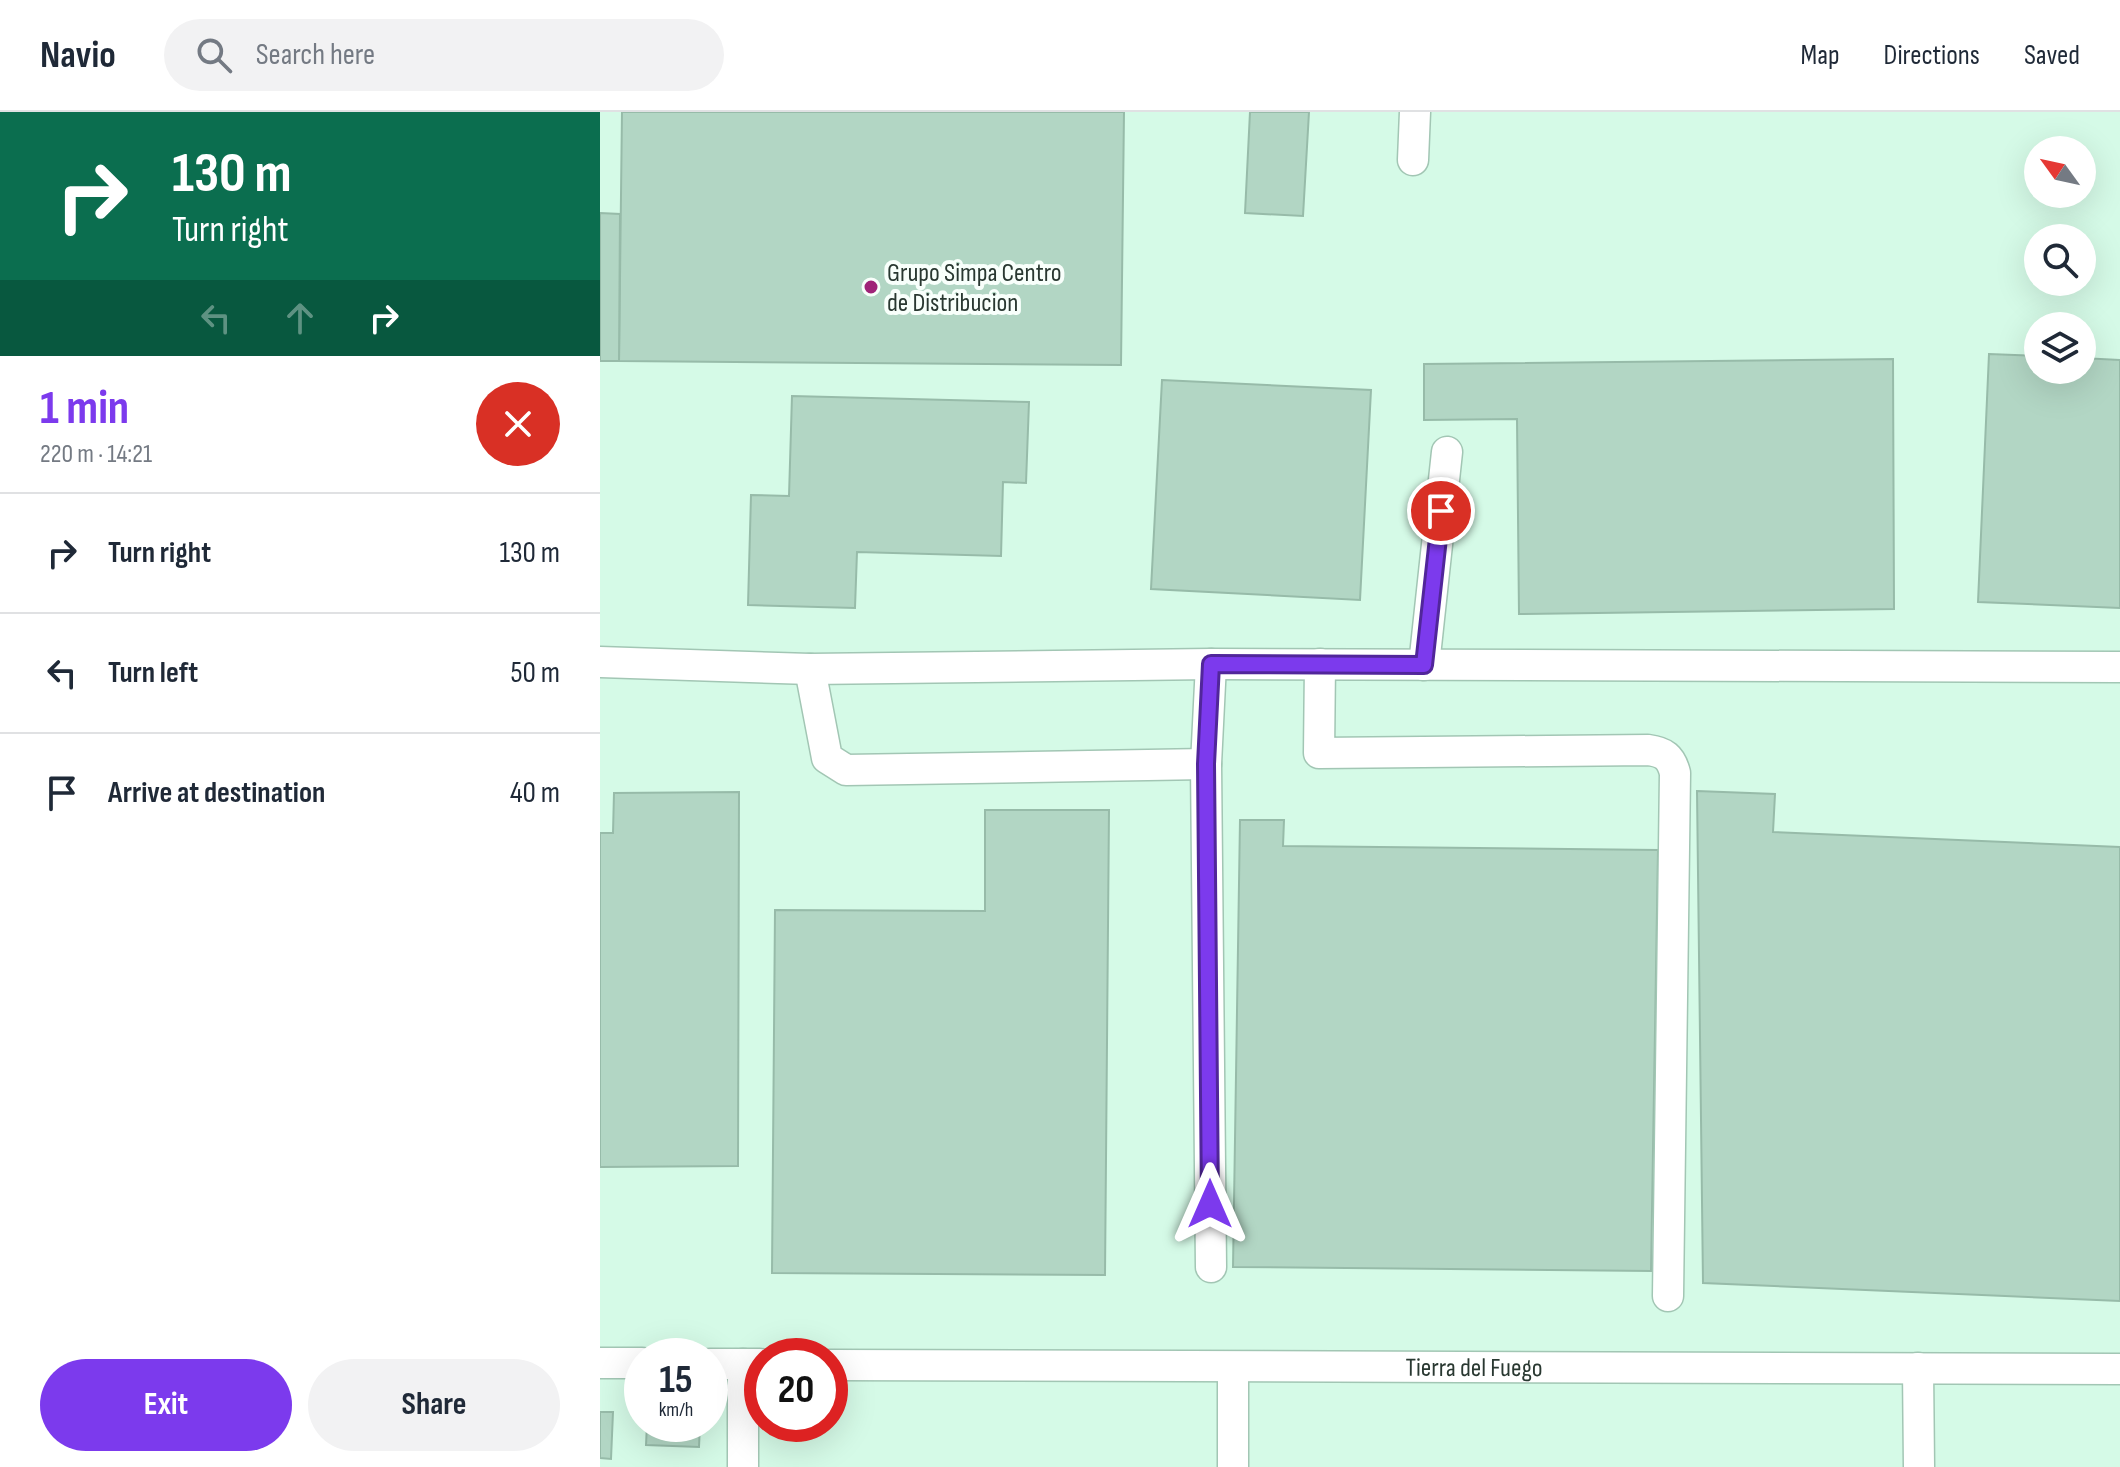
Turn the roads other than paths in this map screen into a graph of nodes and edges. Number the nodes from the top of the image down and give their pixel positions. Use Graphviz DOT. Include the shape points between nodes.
graph roads {
  1 [pos="1415,112"];
  2 [pos="1413,160"];
  3 [pos="1447,452"];
  4 [pos="600,662"];
  5 [pos="1211,664"];
  6 [pos="1320,664"];
  7 [pos="1424,665"];
  8 [pos="2120,667"];
  9 [pos="810,669"];
  10 [pos="1206,764"];
  11 [pos="1211,1267"];
  12 [pos="1668,1296"];
  13 [pos="600,1363"];
  14 [pos="624,1363"];
  15 [pos="848,1365"];
  16 [pos="1918,1368"];
  17 [pos="1233,1369"];
  18 [pos="2120,1369"];
  19 [pos="745,1442"];
  20 [pos="743,1467"];
  21 [pos="1233,1467"];
  22 [pos="1919,1467"];
  1 -- 2 [label="street"];
  3 -- 7 [label="street"];
  4 -- 9 [label="street"];
  5 -- 6 [label="street"];
  5 -- 9 [label="street"];
  5 -- 10 [label="street"];
  6 -- 7 [label="street"];
  6 -- 12 [label="street" via="1319,753 1648,750 1662,752 1672,762"];
  7 -- 8 [label="street"];
  9 -- 10 [label="street" via="827,758 846,770"];
  10 -- 11 [label="street"];
  13 -- 14 [label="street"];
  15 -- 17 [label="street, Tierra del Fuego"];
  16 -- 17 [label="street, Tierra del Fuego"];
  16 -- 18 [label="street, Tierra del Fuego"];
  16 -- 22 [label="street"];
  17 -- 21 [label="street"];
  19 -- 20 [label="street"];
}
